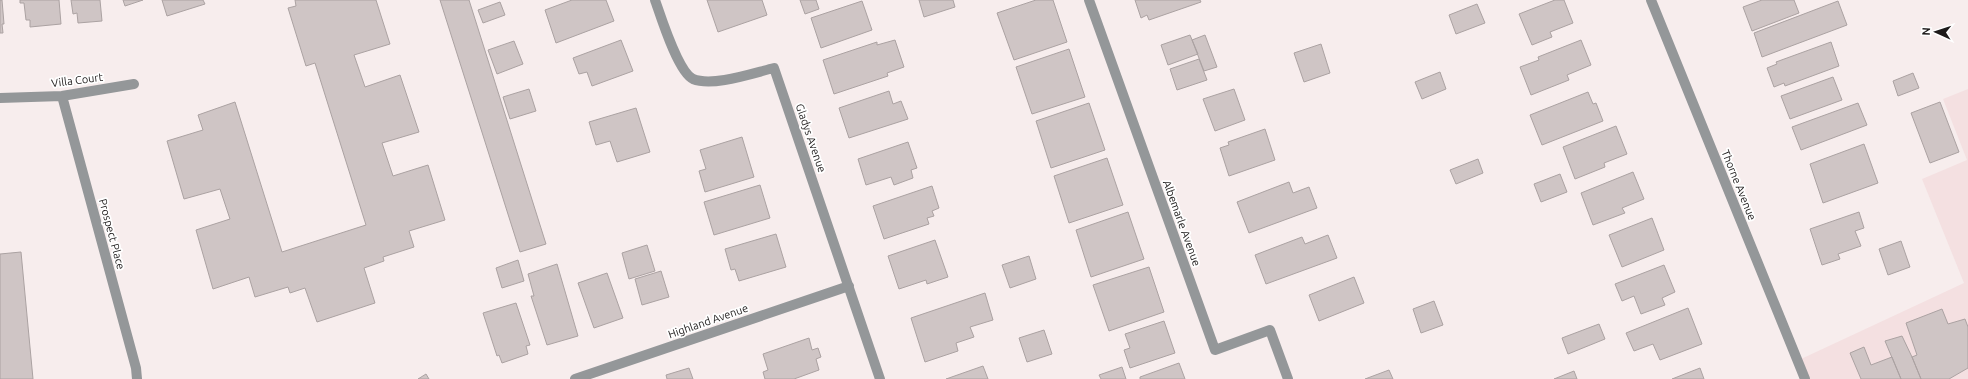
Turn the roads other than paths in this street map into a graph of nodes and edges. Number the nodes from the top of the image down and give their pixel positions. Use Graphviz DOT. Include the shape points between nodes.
graph roads {
  1 [pos="655,0"];
  2 [pos="1089,0"];
  3 [pos="1651,0"];
  4 [pos="134,84"];
  5 [pos="62,96"];
  6 [pos="0,98"];
  7 [pos="849,286"];
  8 [pos="137,379"];
  9 [pos="576,379"];
  10 [pos="880,379"];
  11 [pos="1288,379"];
  12 [pos="1805,379"];
  1 -- 7 [label="street, Gladys Avenue" via="678,61 694,79 720,81 774,68"];
  2 -- 11 [label="street, Albemarle Avenue" via="1215,350 1270,330"];
  3 -- 12 [label="street, Thorne Avenue"];
  4 -- 5 [label="street, Villa Court"];
  5 -- 6 [label="street, Villa Court"];
  5 -- 8 [label="street, Prospect Place"];
  7 -- 9 [label="street, Highland Avenue"];
  7 -- 10 [label="street, Gladys Avenue"];
}
